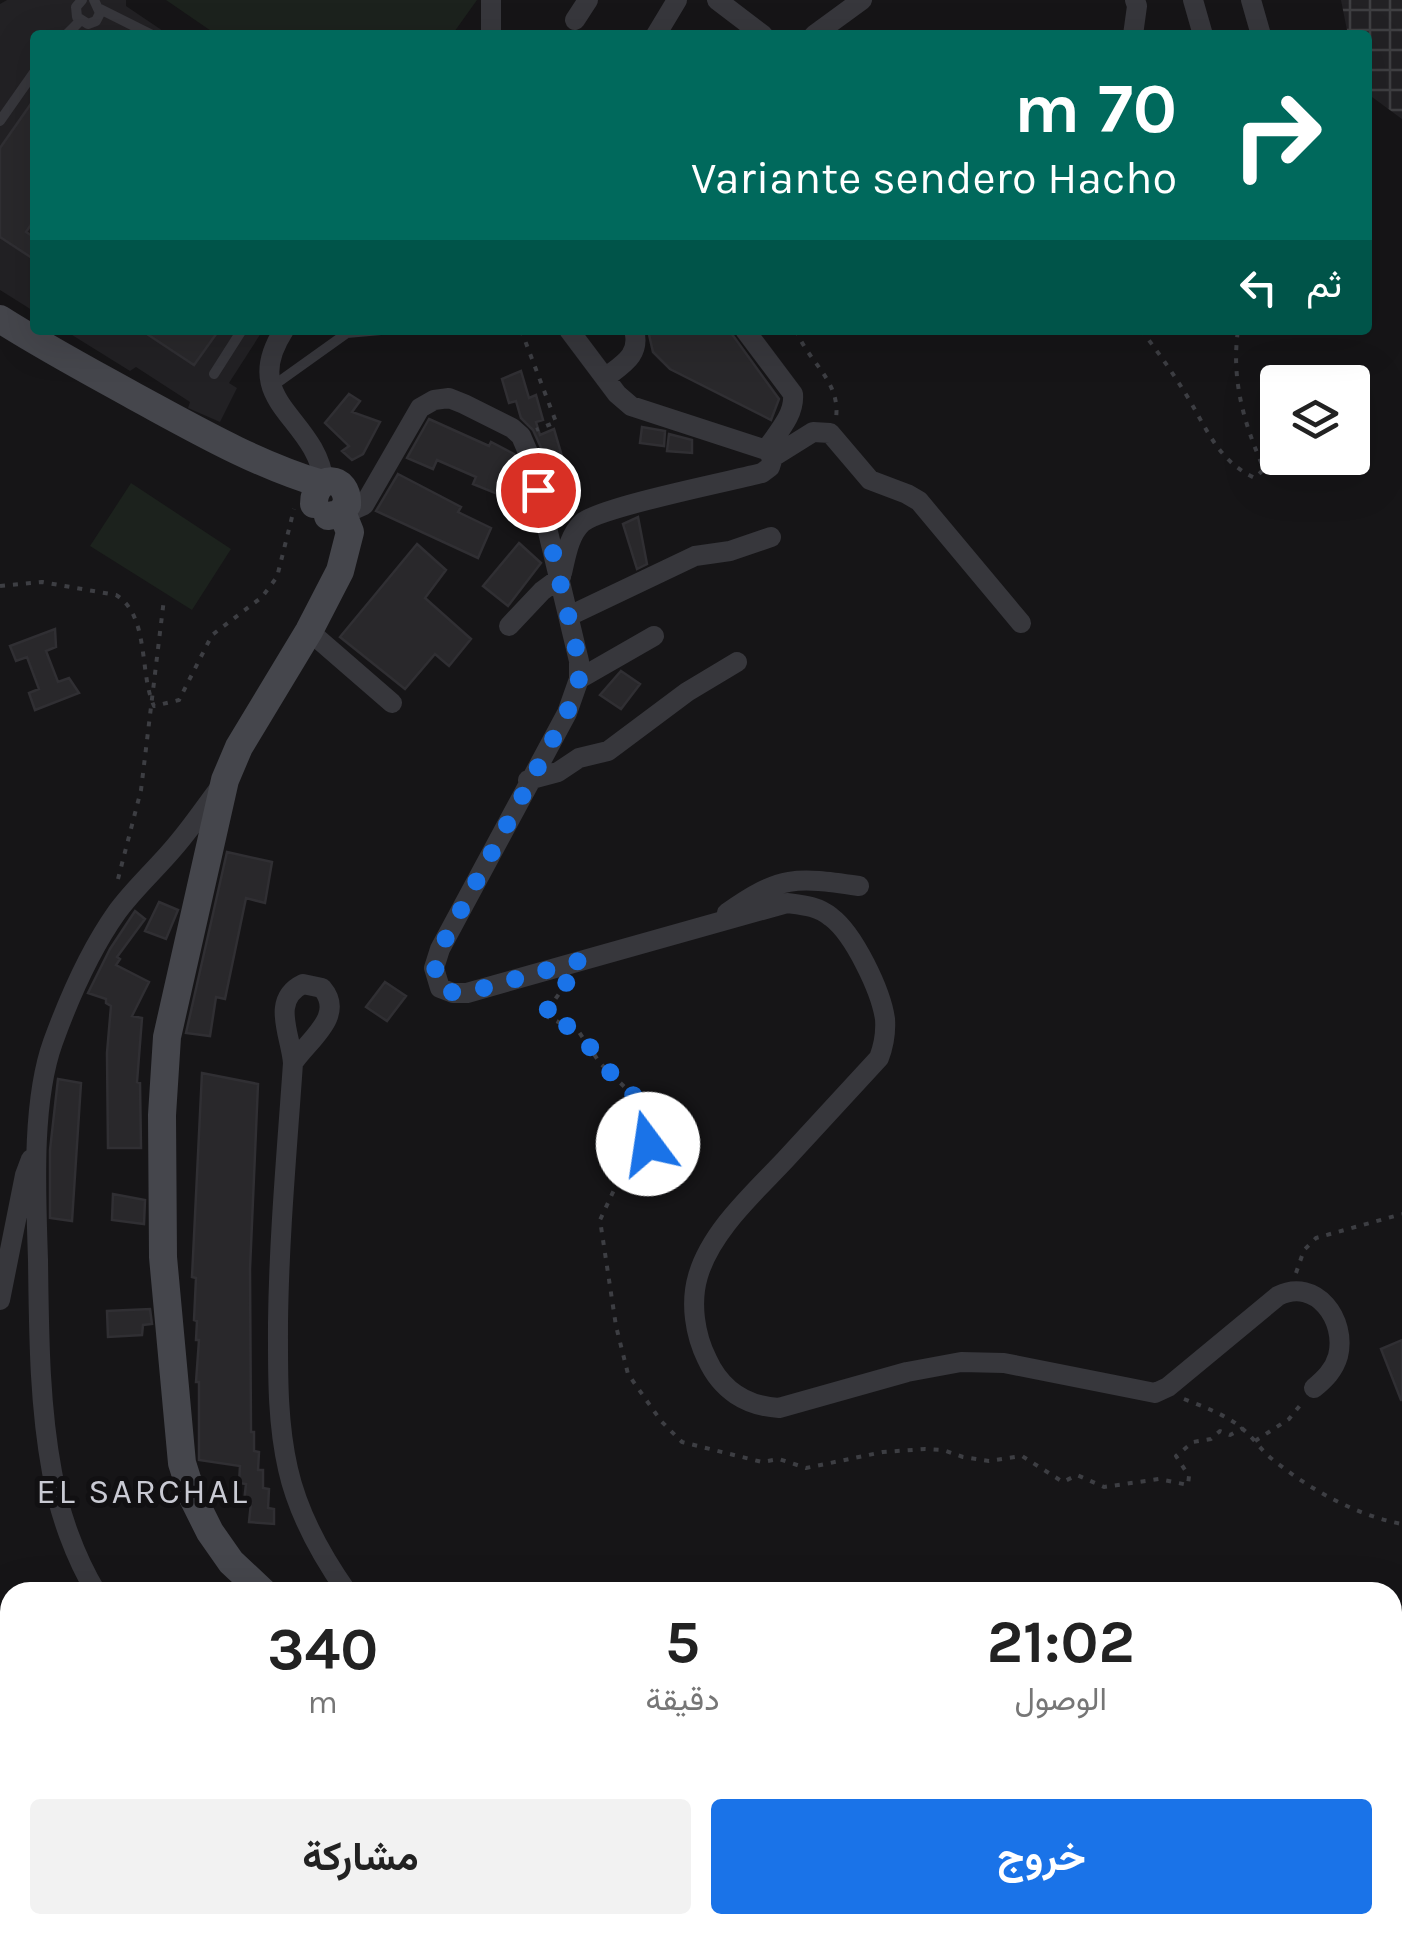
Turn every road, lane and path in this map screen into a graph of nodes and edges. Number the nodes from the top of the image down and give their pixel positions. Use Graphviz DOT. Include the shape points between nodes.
graph roads {
  1 [pos="82,0"];
  2 [pos="490,0"];
  3 [pos="588,0"];
  4 [pos="677,0"];
  5 [pos="717,0"];
  6 [pos="862,0"];
  7 [pos="1135,0"];
  8 [pos="1193,0"];
  9 [pos="1251,0"];
  10 [pos="100,4"];
  11 [pos="575,20"];
  12 [pos="80,21"];
  13 [pos="71,30"];
  14 [pos="144,30"];
  15 [pos="491,30"];
  16 [pos="659,30"];
  17 [pos="751,30"];
  18 [pos="821,30"];
  19 [pos="1134,30"];
  20 [pos="1202,30"];
  21 [pos="1260,30"];
  22 [pos="30,78"];
  23 [pos="0,121"];
  24 [pos="0,320"];
  25 [pos="239,335"];
  26 [pos="281,335"];
  27 [pos="343,335"];
  28 [pos="523,335"];
  29 [pos="573,335"];
  30 [pos="636,335"];
  31 [pos="749,335"];
  32 [pos="798,335"];
  33 [pos="1145,335"];
  34 [pos="1238,335"];
  35 [pos="214,374"];
  36 [pos="605,378"];
  37 [pos="270,388"];
  38 [pos="830,433"];
  39 [pos="520,436"];
  40 [pos="769,454"];
  41 [pos="325,499"];
  42 [pos="547,522"];
  43 [pos="580,525"];
  44 [pos="771,537"];
  45 [pos="561,577"];
  46 [pos="0,586"];
  47 [pos="164,600"];
  48 [pos="570,616"];
  49 [pos="1021,623"];
  50 [pos="509,626"];
  51 [pos="309,631"];
  52 [pos="654,636"];
  53 [pos="737,662"];
  54 [pos="579,679"];
  55 [pos="392,703"];
  56 [pos="154,706"];
  57 [pos="226,780"];
  58 [pos="528,780"];
  59 [pos="116,885"];
  60 [pos="859,886"];
  61 [pos="713,924"];
  62 [pos="582,960"];
  63 [pos="294,1063"];
  64 [pos="38,1149"];
  65 [pos="1402,1214"];
  66 [pos="6,1243"];
  67 [pos="1290,1290"];
  68 [pos="0,1300"];
  69 [pos="1314,1388"];
  70 [pos="1162,1391"];
  71 [pos="1242,1428"];
  72 [pos="1255,1441"];
  73 [pos="1402,1524"];
  74 [pos="92,1582"];
  75 [pos="253,1582"];
  76 [pos="340,1582"];
  1 -- 12 [label="lane" via="76,8"];
  2 -- 15 [label="street"];
  3 -- 11 [label="street"];
  4 -- 16 [label="street"];
  5 -- 17 [label="street"];
  6 -- 18 [label="street"];
  7 -- 19 [label="street"];
  8 -- 20 [label="street"];
  9 -- 21 [label="street"];
  10 -- 12 [label="lane" via="96,20"];
  10 -- 14 [label="lane"];
  12 -- 13 [label="lane"];
  22 -- 23 [label="lane"];
  24 -- 41 [label="main road"];
  25 -- 35 [label="lane"];
  26 -- 37 [label="street" via="270,357"];
  27 -- 37 [label="lane"];
  28 -- 39 [label="path" via="556,422"];
  29 -- 36 [label="street"];
  30 -- 36 [label="street" via="632,358"];
  31 -- 40 [label="street" via="793,394"];
  32 -- 38 [label="path" via="833,387 837,414"];
  33 -- 34 [label="path" via="1214,446 1255,478 1264,469 1235,375"];
  36 -- 40 [label="street" via="632,406"];
  37 -- 41 [label="street" via="316,454"];
  38 -- 40 [label="street" via="812,432"];
  38 -- 49 [label="street" via="870,480 918,502"];
  39 -- 41 [label="street" via="464,404 434,400 420,408 364,505 354,509"];
  39 -- 42 [label="street"];
  40 -- 43 [label="street" via="770,467 762,474 616,509"];
  41 -- 51 [label="main road" via="332,584"];
  41 -- 56 [label="path" via="290,515 277,576 262,597 212,635 179,700"];
  42 -- 43 [label="street" via="556,530"];
  42 -- 45 [label="street"];
  43 -- 45 [label="street"];
  44 -- 48 [label="street" via="695,556"];
  45 -- 48 [label="street"];
  45 -- 50 [label="street"];
  46 -- 56 [label="path" via="42,582 124,600"];
  47 -- 56 [label="path"];
  48 -- 54 [label="street"];
  51 -- 55 [label="street"];
  51 -- 57 [label="main road"];
  52 -- 54 [label="street"];
  53 -- 58 [label="street" via="608,751"];
  54 -- 58 [label="street"];
  56 -- 59 [label="path" via="136,822"];
  57 -- 64 [label="street" via="106,927 52,1044"];
  57 -- 75 [label="main road" via="167,1037 163,1257 182,1463 210,1532"];
  58 -- 62 [label="street" via="440,949 435,979 453,994 466,993"];
  60 -- 61 [label="street" via="788,880 755,893"];
  61 -- 62 [label="street"];
  61 -- 70 [label="street" via="788,903 828,914 855,946 886,1029 880,1058 740,1208 698,1276 698,1334 727,1388 758,1406 779,1408 908,1372 983,1362"];
  62 -- 71 [label="path" via="544,1015 580,1032 644,1106 648,1144 620,1177 600,1220 628,1374 682,1442 806,1468 925,1449 989,1461 1022,1456 1063,1482 1077,1475 1104,1487 1159,1480 1188,1485 1176,1456 1193,1442"];
  63 -- 76 [label="street" via="278,1264 280,1429 302,1514"];
  64 -- 66 [label="street"];
  64 -- 74 [label="street" via="43,1404 63,1518"];
  65 -- 67 [label="path" via="1316,1238 1304,1250"];
  66 -- 68 [label="street"];
  67 -- 69 [label="street" via="1321,1298 1338,1334 1330,1374"];
  67 -- 70 [label="street"];
  69 -- 72 [label="path" via="1290,1418"];
  70 -- 71 [label="path"];
  71 -- 72 [label="path"];
  72 -- 73 [label="path" via="1336,1501"];
}
